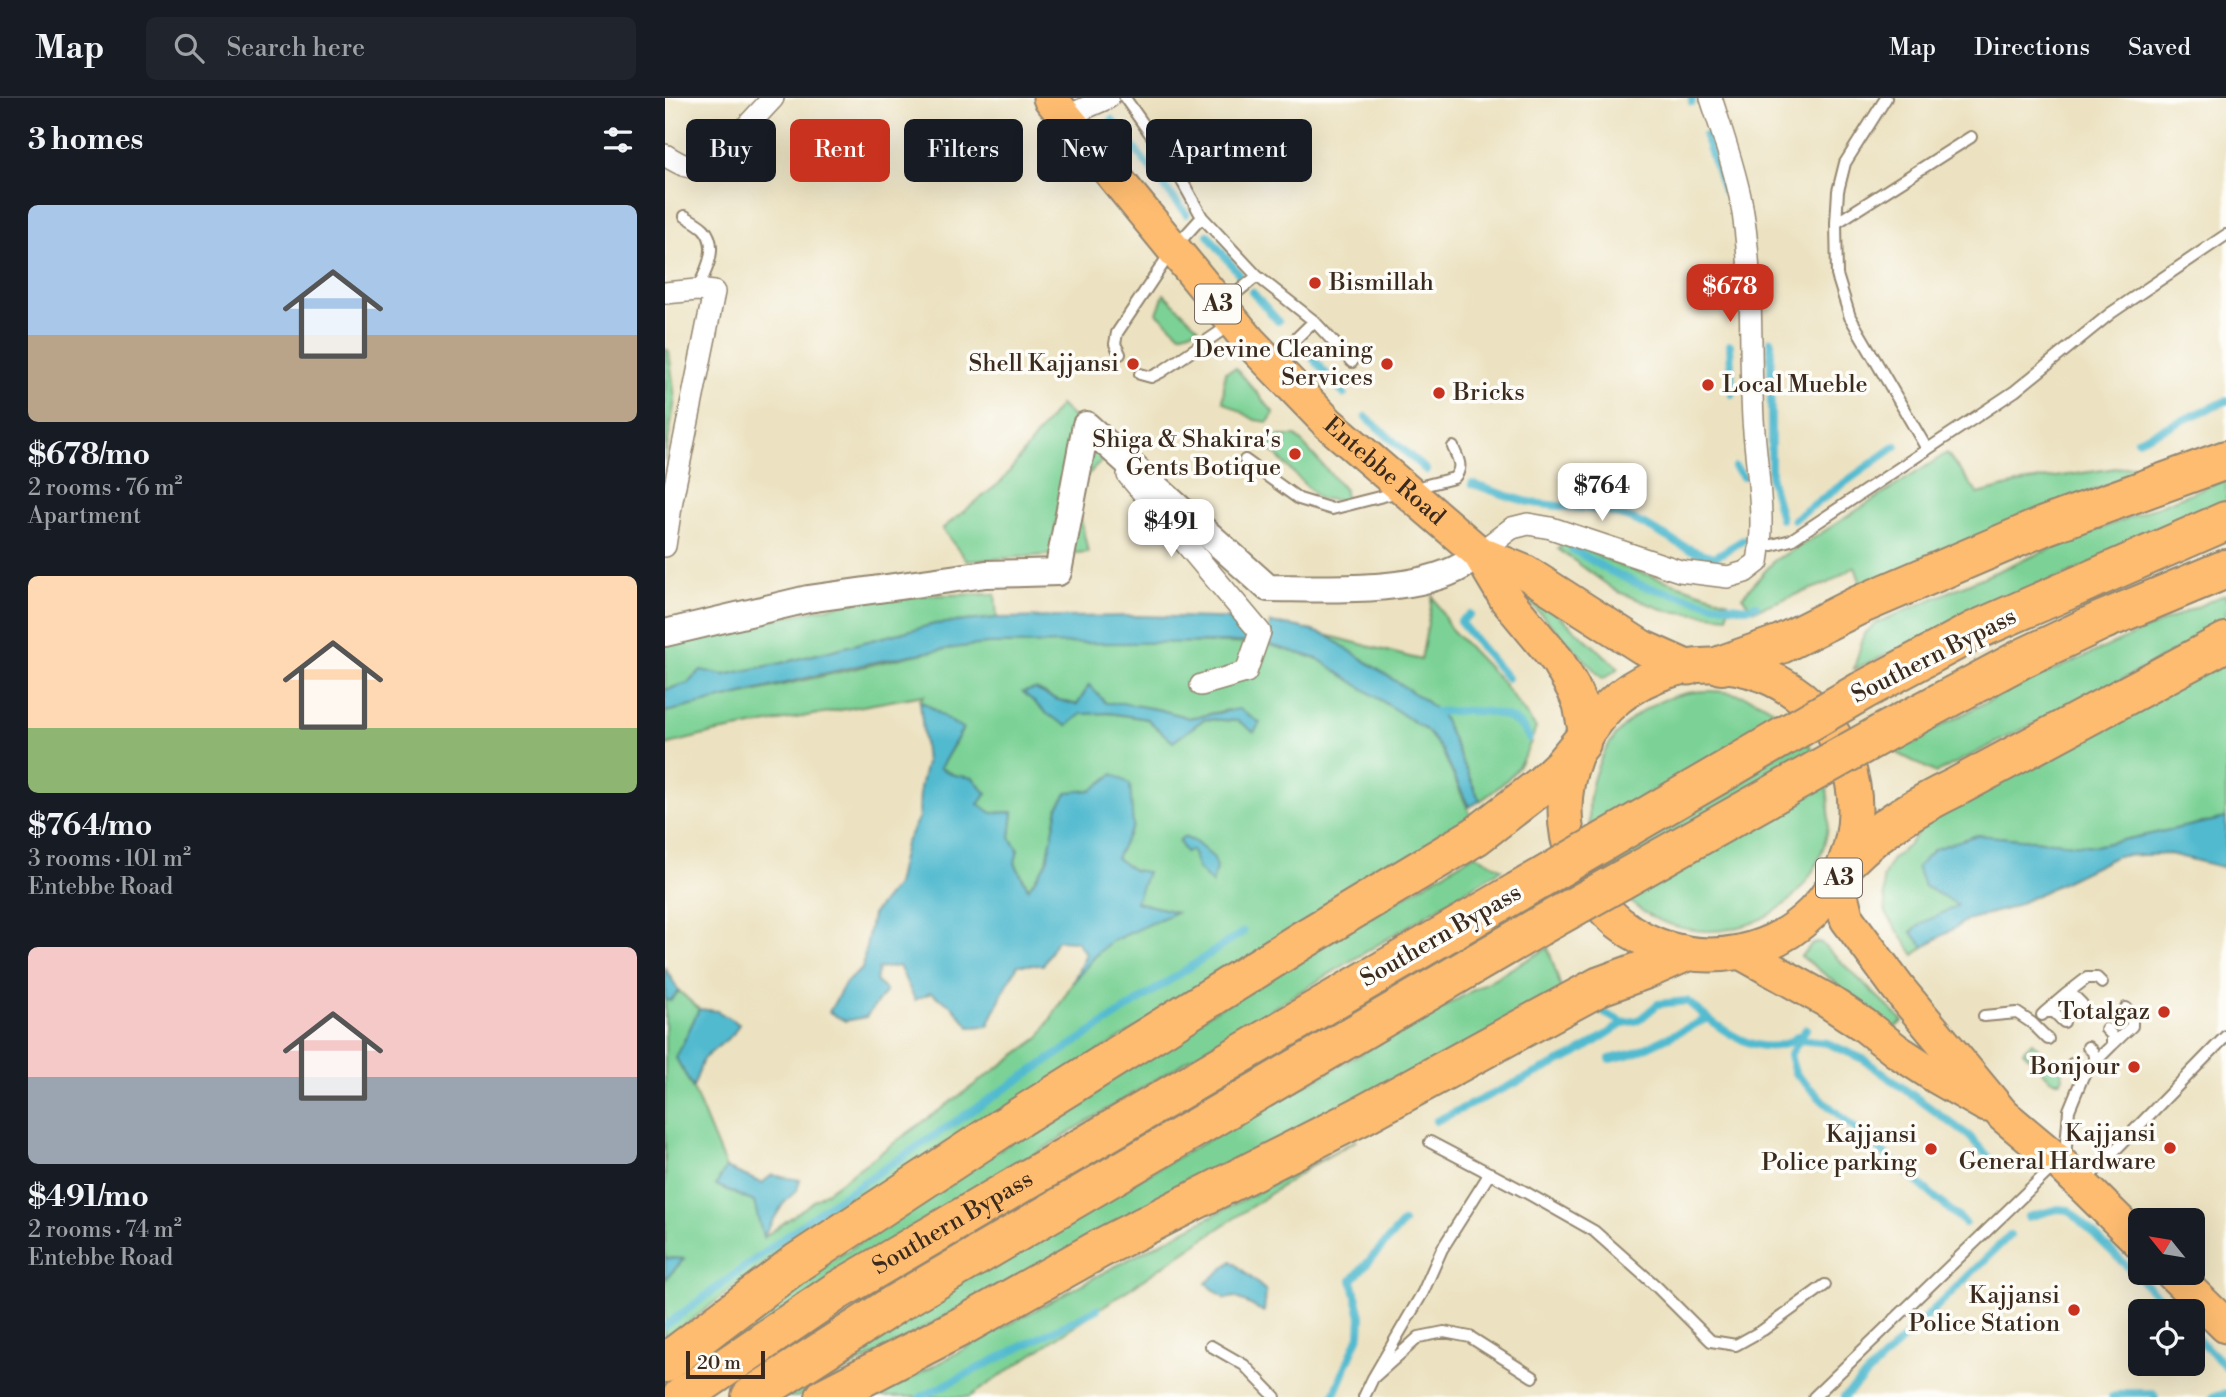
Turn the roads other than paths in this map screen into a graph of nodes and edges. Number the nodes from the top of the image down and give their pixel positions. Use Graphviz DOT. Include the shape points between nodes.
graph roads {
  1 [pos="773,98"];
  2 [pos="1108,98"];
  3 [pos="1125,98"];
  4 [pos="1711,98"];
  5 [pos="1886,98"];
  6 [pos="1058,108"];
  7 [pos="1971,137"];
  8 [pos="665,155"];
  9 [pos="685,216"];
  10 [pos="1202,217"];
  11 [pos="1836,223"];
  12 [pos="2226,235"];
  13 [pos="1173,249"];
  14 [pos="1257,276"];
  15 [pos="697,290"];
  16 [pos="665,293"];
  17 [pos="1227,315"];
  18 [pos="1314,321"];
  19 [pos="1120,354"];
  20 [pos="1352,362"];
  21 [pos="1271,363"];
  22 [pos="1140,374"];
  23 [pos="1086,425"];
  24 [pos="1453,447"];
  25 [pos="1927,449"];
  26 [pos="1245,460"];
  27 [pos="2226,460"];
  28 [pos="1407,490"];
  29 [pos="2226,520"];
  30 [pos="665,546"];
  31 [pos="1761,548"];
  32 [pos="1479,553"];
  33 [pos="2226,569"];
  34 [pos="665,633"];
  35 [pos="2226,642"];
  36 [pos="1706,667"];
  37 [pos="1201,685"];
  38 [pos="1584,739"];
  39 [pos="1847,863"];
  40 [pos="1681,954"];
  41 [pos="1744,954"];
  42 [pos="2102,983"];
  43 [pos="2065,995"];
  44 [pos="2082,1004"];
  45 [pos="2126,1008"];
  46 [pos="2045,1012"];
  47 [pos="1984,1016"];
  48 [pos="2064,1022"];
  49 [pos="2032,1023"];
  50 [pos="2106,1029"];
  51 [pos="2226,1036"];
  52 [pos="2048,1039"];
  53 [pos="2112,1045"];
  54 [pos="2088,1047"];
  55 [pos="2095,1062"];
  56 [pos="2072,1065"];
  57 [pos="2083,1076"];
  58 [pos="2003,1115"];
  59 [pos="1430,1142"];
  60 [pos="2068,1171"];
  61 [pos="1490,1173"];
  62 [pos="2128,1230"];
  63 [pos="1825,1285"];
  64 [pos="2181,1285"];
  65 [pos="2209,1321"];
  66 [pos="1211,1346"];
  67 [pos="665,1363"];
  68 [pos="1534,1377"];
  69 [pos="1373,1378"];
  70 [pos="682,1397"];
  71 [pos="751,1397"];
  72 [pos="825,1397"];
  73 [pos="1275,1397"];
  74 [pos="1364,1397"];
  75 [pos="1814,1397"];
  1 -- 8 [label="street" via="710,166 697,169"];
  2 -- 6 [label="street"];
  3 -- 10 [label="lane"];
  4 -- 31 [label="street" via="1741,200 1750,275"];
  5 -- 11 [label="lane" via="1845,163 1837,191"];
  6 -- 13 [label="main road, Entebbe Road / A3"];
  7 -- 11 [label="lane"];
  9 -- 15 [label="lane" via="705,230 710,242 710,263"];
  10 -- 13 [label="lane"];
  10 -- 14 [label="lane"];
  11 -- 25 [label="lane" via="1837,275 1850,317"];
  12 -- 25 [label="lane" via="2111,313 2015,391"];
  13 -- 17 [label="main road, Entebbe Road / A3"];
  13 -- 19 [label="lane" via="1117,333 1115,344"];
  14 -- 17 [label="lane"];
  14 -- 18 [label="lane"];
  15 -- 16 [label="street"];
  15 -- 30 [label="street" via="714,292"];
  17 -- 21 [label="main road, Entebbe Road / A3"];
  17 -- 22 [label="lane" via="1161,372 1151,377"];
  18 -- 20 [label="lane"];
  18 -- 21 [label="lane"];
  21 -- 28 [label="main road, Entebbe Road / A3" via="1328,423"];
  23 -- 32 [label="street" via="1268,589 1389,586 1440,575"];
  23 -- 34 [label="street" via="1059,572 986,574 808,599"];
  23 -- 37 [label="street" via="1260,632 1246,672"];
  24 -- 28 [label="lane" via="1461,464 1454,478"];
  25 -- 31 [label="lane" via="1791,540"];
  26 -- 28 [label="lane" via="1299,499 1332,509"];
  27 -- 36 [label="highway" via="2044,526 1857,606 1781,644"];
  28 -- 32 [label="main road, Entebbe Road / A3"];
  29 -- 70 [label="highway, Southern Bypass, bridge" via="1974,631 1862,691 837,1291"];
  31 -- 32 [label="street" via="1758,562 1728,577 1679,570 1528,524 1512,528"];
  32 -- 36 [label="main road, A3" via="1525,572 1642,647"];
  32 -- 38 [label="main road, A3" via="1507,600 1557,660 1577,696"];
  33 -- 71 [label="highway, Southern Bypass, bridge" via="2025,657 1881,734 1538,928 907,1297"];
  35 -- 39 [label="highway" via="1920,804 1868,839"];
  36 -- 38 [label="main road, A3" via="1661,674 1635,686 1610,702"];
  36 -- 39 [label="main road, A3" via="1764,674 1806,699 1838,739 1856,811"];
  38 -- 40 [label="main road, A3" via="1569,772 1562,824 1575,866 1599,902 1630,928"];
  38 -- 67 [label="highway" via="1542,785 1476,836 1002,1128 798,1262"];
  39 -- 41 [label="main road, A3" via="1814,912 1785,936"];
  39 -- 58 [label="main road, A3" via="1841,895 1847,919"];
  40 -- 41 [label="main road, A3" via="1712,958"];
  40 -- 72 [label="highway" via="1600,986"];
  41 -- 58 [label="main road, A3" via="1826,1000 1937,1077"];
  42 -- 43 [label="lane" via="2087,978"];
  43 -- 44 [label="lane"];
  43 -- 46 [label="lane"];
  45 -- 53 [label="lane" via="2132,1014 2132,1026"];
  46 -- 48 [label="lane" via="2054,1012"];
  46 -- 49 [label="lane"];
  47 -- 49 [label="lane" via="2017,1013"];
  49 -- 52 [label="lane"];
  50 -- 53 [label="lane" via="2112,1035"];
  51 -- 60 [label="lane"];
  53 -- 55 [label="lane"];
  54 -- 55 [label="lane"];
  55 -- 57 [label="lane"];
  56 -- 57 [label="lane"];
  57 -- 60 [label="lane" via="2069,1110"];
  58 -- 60 [label="main road, A3"];
  59 -- 61 [label="lane"];
  60 -- 62 [label="main road, A3"];
  60 -- 75 [label="lane"];
  61 -- 63 [label="lane" via="1594,1231 1711,1341 1736,1345"];
  61 -- 69 [label="lane" via="1442,1249 1423,1292"];
  64 -- 65 [label="main road"];
  66 -- 73 [label="lane" via="1244,1365"];
  68 -- 69 [label="lane" via="1470,1337 1444,1332 1419,1337"];
  69 -- 74 [label="lane"];
}
